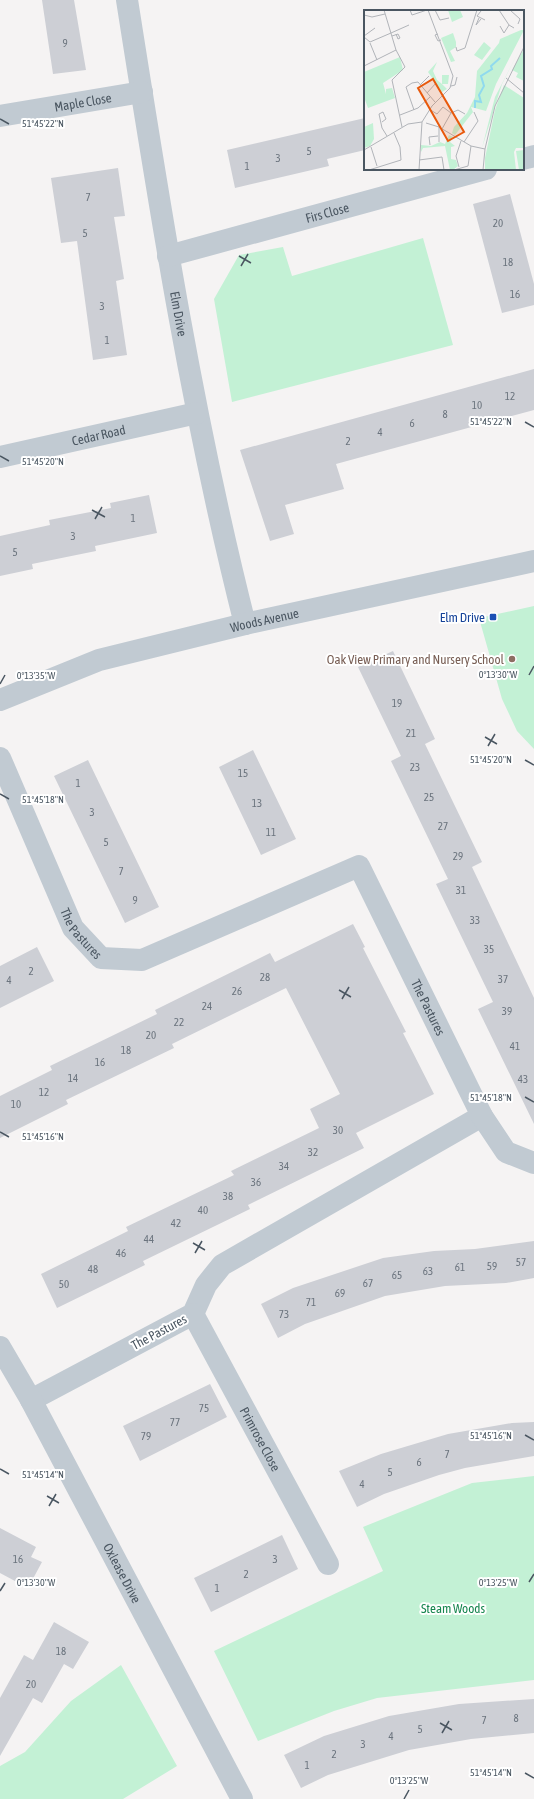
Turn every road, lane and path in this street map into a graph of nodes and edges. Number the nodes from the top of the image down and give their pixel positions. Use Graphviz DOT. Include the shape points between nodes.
graph roads {
  1 [pos="127,0"];
  2 [pos="142,92"];
  3 [pos="0,116"];
  4 [pos="534,156"];
  5 [pos="524,159"];
  6 [pos="482,170"];
  7 [pos="168,256"];
  8 [pos="197,413"];
  9 [pos="0,457"];
  10 [pos="534,561"];
  11 [pos="245,624"];
  12 [pos="0,700"];
  13 [pos="0,758"];
  14 [pos="482,1116"];
  15 [pos="534,1163"];
  16 [pos="193,1314"];
  17 [pos="0,1347"];
  18 [pos="31,1400"];
  19 [pos="328,1564"];
  20 [pos="242,1799"];
  1 -- 2 [label="street, Elm Drive"];
  2 -- 3 [label="street, Maple Close"];
  2 -- 7 [label="street, Elm Drive"];
  4 -- 5 [label="street"];
  6 -- 7 [label="street, Firs Close"];
  7 -- 8 [label="street, Elm Drive"];
  8 -- 9 [label="street, Cedar Road"];
  8 -- 11 [label="street, Elm Drive"];
  10 -- 11 [label="street, Woods Avenue"];
  11 -- 12 [label="street, Woods Avenue" via="99,660"];
  13 -- 14 [label="street, The Pastures" via="73,928 100,958 142,960 359,866"];
  14 -- 15 [label="street" via="506,1152"];
  14 -- 16 [label="street, The Pastures" via="222,1265 206,1285"];
  16 -- 18 [label="street, The Pastures"];
  16 -- 19 [label="street, Primrose Close"];
  17 -- 18 [label="street, Oxlease Drive"];
  18 -- 20 [label="street, Oxlease Drive"];
}
